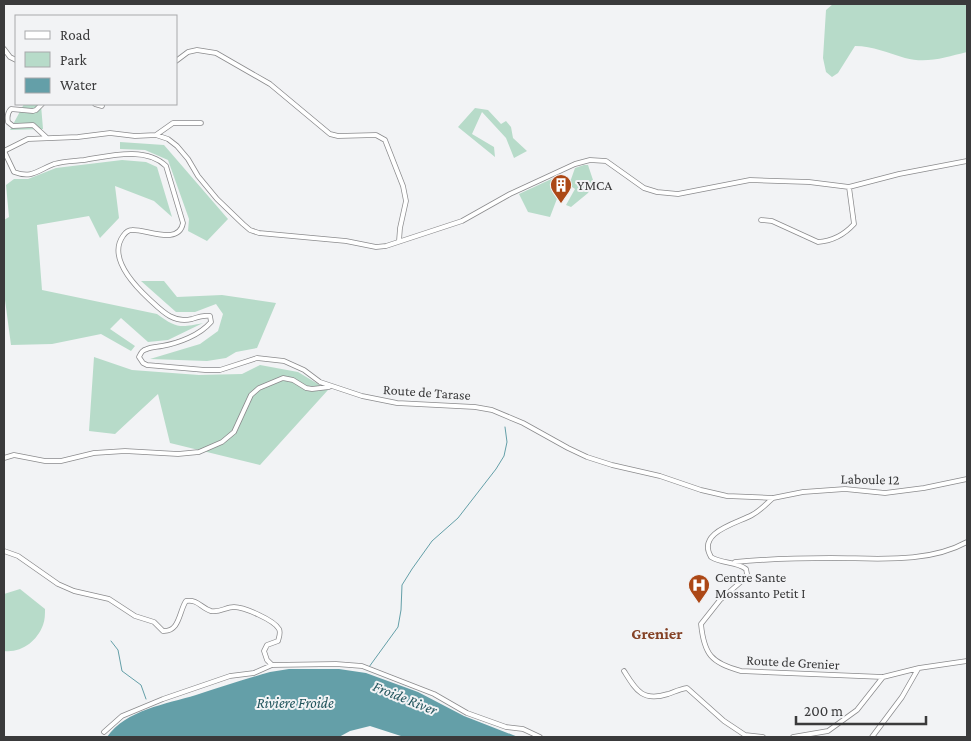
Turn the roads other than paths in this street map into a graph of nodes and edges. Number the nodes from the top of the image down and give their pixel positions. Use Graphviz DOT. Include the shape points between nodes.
graph roads {
  1 [pos="4,49"];
  2 [pos="15,60"];
  3 [pos="178,60"];
  4 [pos="41,105"];
  5 [pos="98,105"];
  6 [pos="102,106"];
  7 [pos="201,123"];
  8 [pos="156,136"];
  9 [pos="46,138"];
  10 [pos="4,151"];
  11 [pos="967,161"];
  12 [pos="848,186"];
  13 [pos="762,220"];
  14 [pos="399,241"];
  15 [pos="331,386"];
  16 [pos="4,458"];
  17 [pos="967,479"];
  18 [pos="773,498"];
  19 [pos="967,542"];
  20 [pos="4,551"];
  21 [pos="731,563"];
  22 [pos="967,661"];
  23 [pos="272,665"];
  24 [pos="919,668"];
  25 [pos="624,671"];
  26 [pos="884,677"];
  27 [pos="104,732"];
  28 [pos="540,737"];
  29 [pos="763,737"];
  30 [pos="793,737"];
  31 [pos="872,737"];
  1 -- 2 [label="street"];
  3 -- 14 [label="street" via="197,50 216,53 270,84 330,134 376,135 385,140 406,201"];
  4 -- 9 [label="street" via="33,111 11,109 7,118 13,126 33,125"];
  5 -- 6 [label="street"];
  7 -- 8 [label="street" via="173,124"];
  8 -- 9 [label="street" via="110,133"];
  8 -- 14 [label="street" via="177,146 217,199 250,230 376,247"];
  9 -- 10 [label="street" via="28,139"];
  10 -- 15 [label="street, Route de Tarase" via="14,172 22,175 54,164 114,155 147,156 160,160 166,166 182,228 172,234 132,230 126,232 118,249 125,270 136,287 165,314 179,320 207,315 211,322 180,341 142,351 139,357 143,363 220,370 257,358 273,359 304,370"];
  11 -- 12 [label="street"];
  12 -- 13 [label="street" via="854,224 838,238 818,242 772,221"];
  12 -- 14 [label="street" via="750,180 678,194 657,192 644,188 606,161 590,160 510,194 462,221"];
  15 -- 16 [label="street" via="306,388 283,378 258,388 251,395 234,432 222,442 200,452 125,451 61,461 14,455"];
  15 -- 18 [label="street, Route de Tarase" via="382,401 492,410 523,422 587,457 612,465 727,496"];
  17 -- 18 [label="street, Laboule 12" via="885,493 821,490"];
  18 -- 21 [label="street, Route de Grenier" via="751,516 722,528 710,540 711,557"];
  19 -- 21 [label="street" via="918,558 781,559"];
  20 -- 23 [label="street" via="18,556 58,584 109,599 135,616 154,622 163,631 170,631 175,626 186,601 199,603 216,612 235,607 248,609 279,630 279,638 267,645 264,651 266,660"];
  21 -- 26 [label="street, Route de Grenier" via="743,566 747,574 701,624 706,648 712,658 741,671"];
  22 -- 24 [label="street, Route de Grenier"];
  23 -- 27 [label="street" via="163,699 122,716"];
  23 -- 28 [label="street" via="362,666 434,694 467,712"];
  24 -- 26 [label="street, Route de Grenier"];
  24 -- 31 [label="street"];
  25 -- 29 [label="street" via="642,694 662,696 687,688 745,735"];
  26 -- 30 [label="street" via="857,710 828,731"];
}
